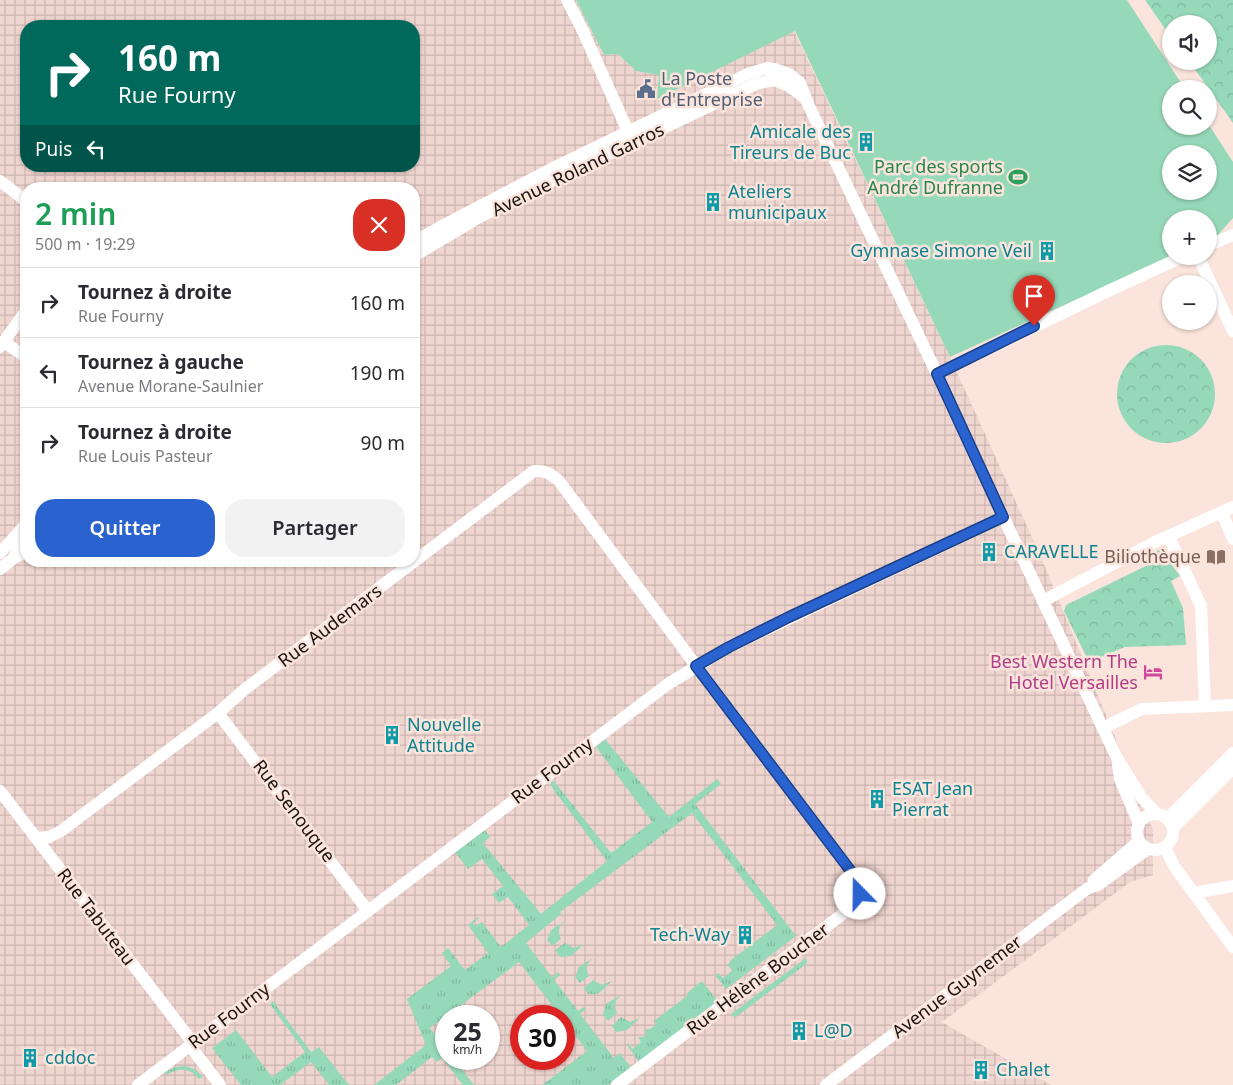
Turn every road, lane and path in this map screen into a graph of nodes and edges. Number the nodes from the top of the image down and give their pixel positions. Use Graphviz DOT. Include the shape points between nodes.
graph roads {
  1 [pos="567,0"];
  2 [pos="767,68"];
  3 [pos="774,80"];
  4 [pos="805,98"];
  5 [pos="630,137"];
  6 [pos="0,181"];
  7 [pos="20,196"];
  8 [pos="1233,229"];
  9 [pos="1233,235"];
  10 [pos="420,239"];
  11 [pos="1217,241"];
  12 [pos="1217,241"];
  13 [pos="420,253"];
  14 [pos="1164,265"];
  15 [pos="1202,265"];
  16 [pos="20,319"];
  17 [pos="1233,331"];
  18 [pos="2,344"];
  19 [pos="20,354"];
  20 [pos="937,374"];
  21 [pos="1227,510"];
  22 [pos="1003,517"];
  23 [pos="20,531"];
  24 [pos="1168,537"];
  25 [pos="1233,539"];
  26 [pos="0,553"];
  27 [pos="20,556"];
  28 [pos="420,557"];
  29 [pos="407,567"];
  30 [pos="0,569"];
  31 [pos="1043,600"];
  32 [pos="696,666"];
  33 [pos="1205,706"];
  34 [pos="1233,706"];
  35 [pos="218,713"];
  36 [pos="1103,728"];
  37 [pos="1233,753"];
  38 [pos="1117,758"];
  39 [pos="1233,768"];
  40 [pos="0,791"];
  41 [pos="1165,820"];
  42 [pos="1139,824"];
  43 [pos="36,838"];
  44 [pos="1144,845"];
  45 [pos="1165,847"];
  46 [pos="1233,886"];
  47 [pos="1194,893"];
  48 [pos="368,911"];
  49 [pos="1233,947"];
  50 [pos="191,1045"];
  51 [pos="138,1085"];
  52 [pos="220,1085"];
  53 [pos="617,1085"];
  54 [pos="826,1085"];
  1 -- 5 [label="street"];
  2 -- 3 [label="street"];
  2 -- 4 [label="street" via="794,77 800,83"];
  2 -- 5 [label="street, Avenue Roland Garros" via="748,74"];
  3 -- 4 [label="street"];
  3 -- 5 [label="street, Avenue Roland Garros" via="756,84"];
  4 -- 20 [label="street"];
  5 -- 10 [label="street, Avenue Roland Garros" via="554,168"];
  5 -- 13 [label="street, Avenue Roland Garros"];
  6 -- 7 [label="street"];
  8 -- 11 [label="street"];
  9 -- 12 [label="street"];
  14 -- 20 [label="street"];
  15 -- 17 [label="street"];
  16 -- 18 [label="street"];
  18 -- 19 [label="street"];
  20 -- 22 [label="street"];
  21 -- 24 [label="street"];
  21 -- 25 [label="street"];
  22 -- 31 [label="street"];
  22 -- 32 [label="street, Rue Fourny" via="789,617"];
  23 -- 26 [label="street"];
  24 -- 31 [label="street"];
  24 -- 33 [label="street" via="1201,606"];
  27 -- 30 [label="street"];
  28 -- 32 [label="street, Rue Audemars" via="534,471 541,470 559,481"];
  29 -- 35 [label="street, Rue Audemars"];
  31 -- 36 [label="street"];
  32 -- 48 [label="street, Rue Fourny" via="660,689"];
  32 -- 53 [label="street, Rue Hélène Boucher" via="853,874 860,887 860,896 848,910"];
  33 -- 34 [label="street"];
  33 -- 36 [label="street" via="1142,709"];
  35 -- 43 [label="street, Rue Audemars" via="61,831"];
  35 -- 48 [label="street, Rue Senouque"];
  36 -- 38 [label="street"];
  37 -- 41 [label="street"];
  38 -- 41 [label="street" via="1141,798"];
  38 -- 42 [label="street" via="1120,780"];
  39 -- 41 [label="street"];
  40 -- 43 [label="street, Rue Tabuteau"];
  41 -- 42 [label="street" via="1146,817"];
  41 -- 45 [label="street" via="1172,838"];
  42 -- 44 [label="street" via="1137,835"];
  43 -- 50 [label="street, Rue Tabuteau"];
  44 -- 45 [label="street" via="1154,850"];
  44 -- 54 [label="street, Avenue Guynemer" via="1094,879 1088,888"];
  45 -- 47 [label="street" via="1174,866"];
  46 -- 47 [label="street"];
  47 -- 49 [label="street"];
  48 -- 50 [label="street, Rue Fourny"];
  50 -- 51 [label="street, Rue Fourny"];
  50 -- 52 [label="street"];
}
